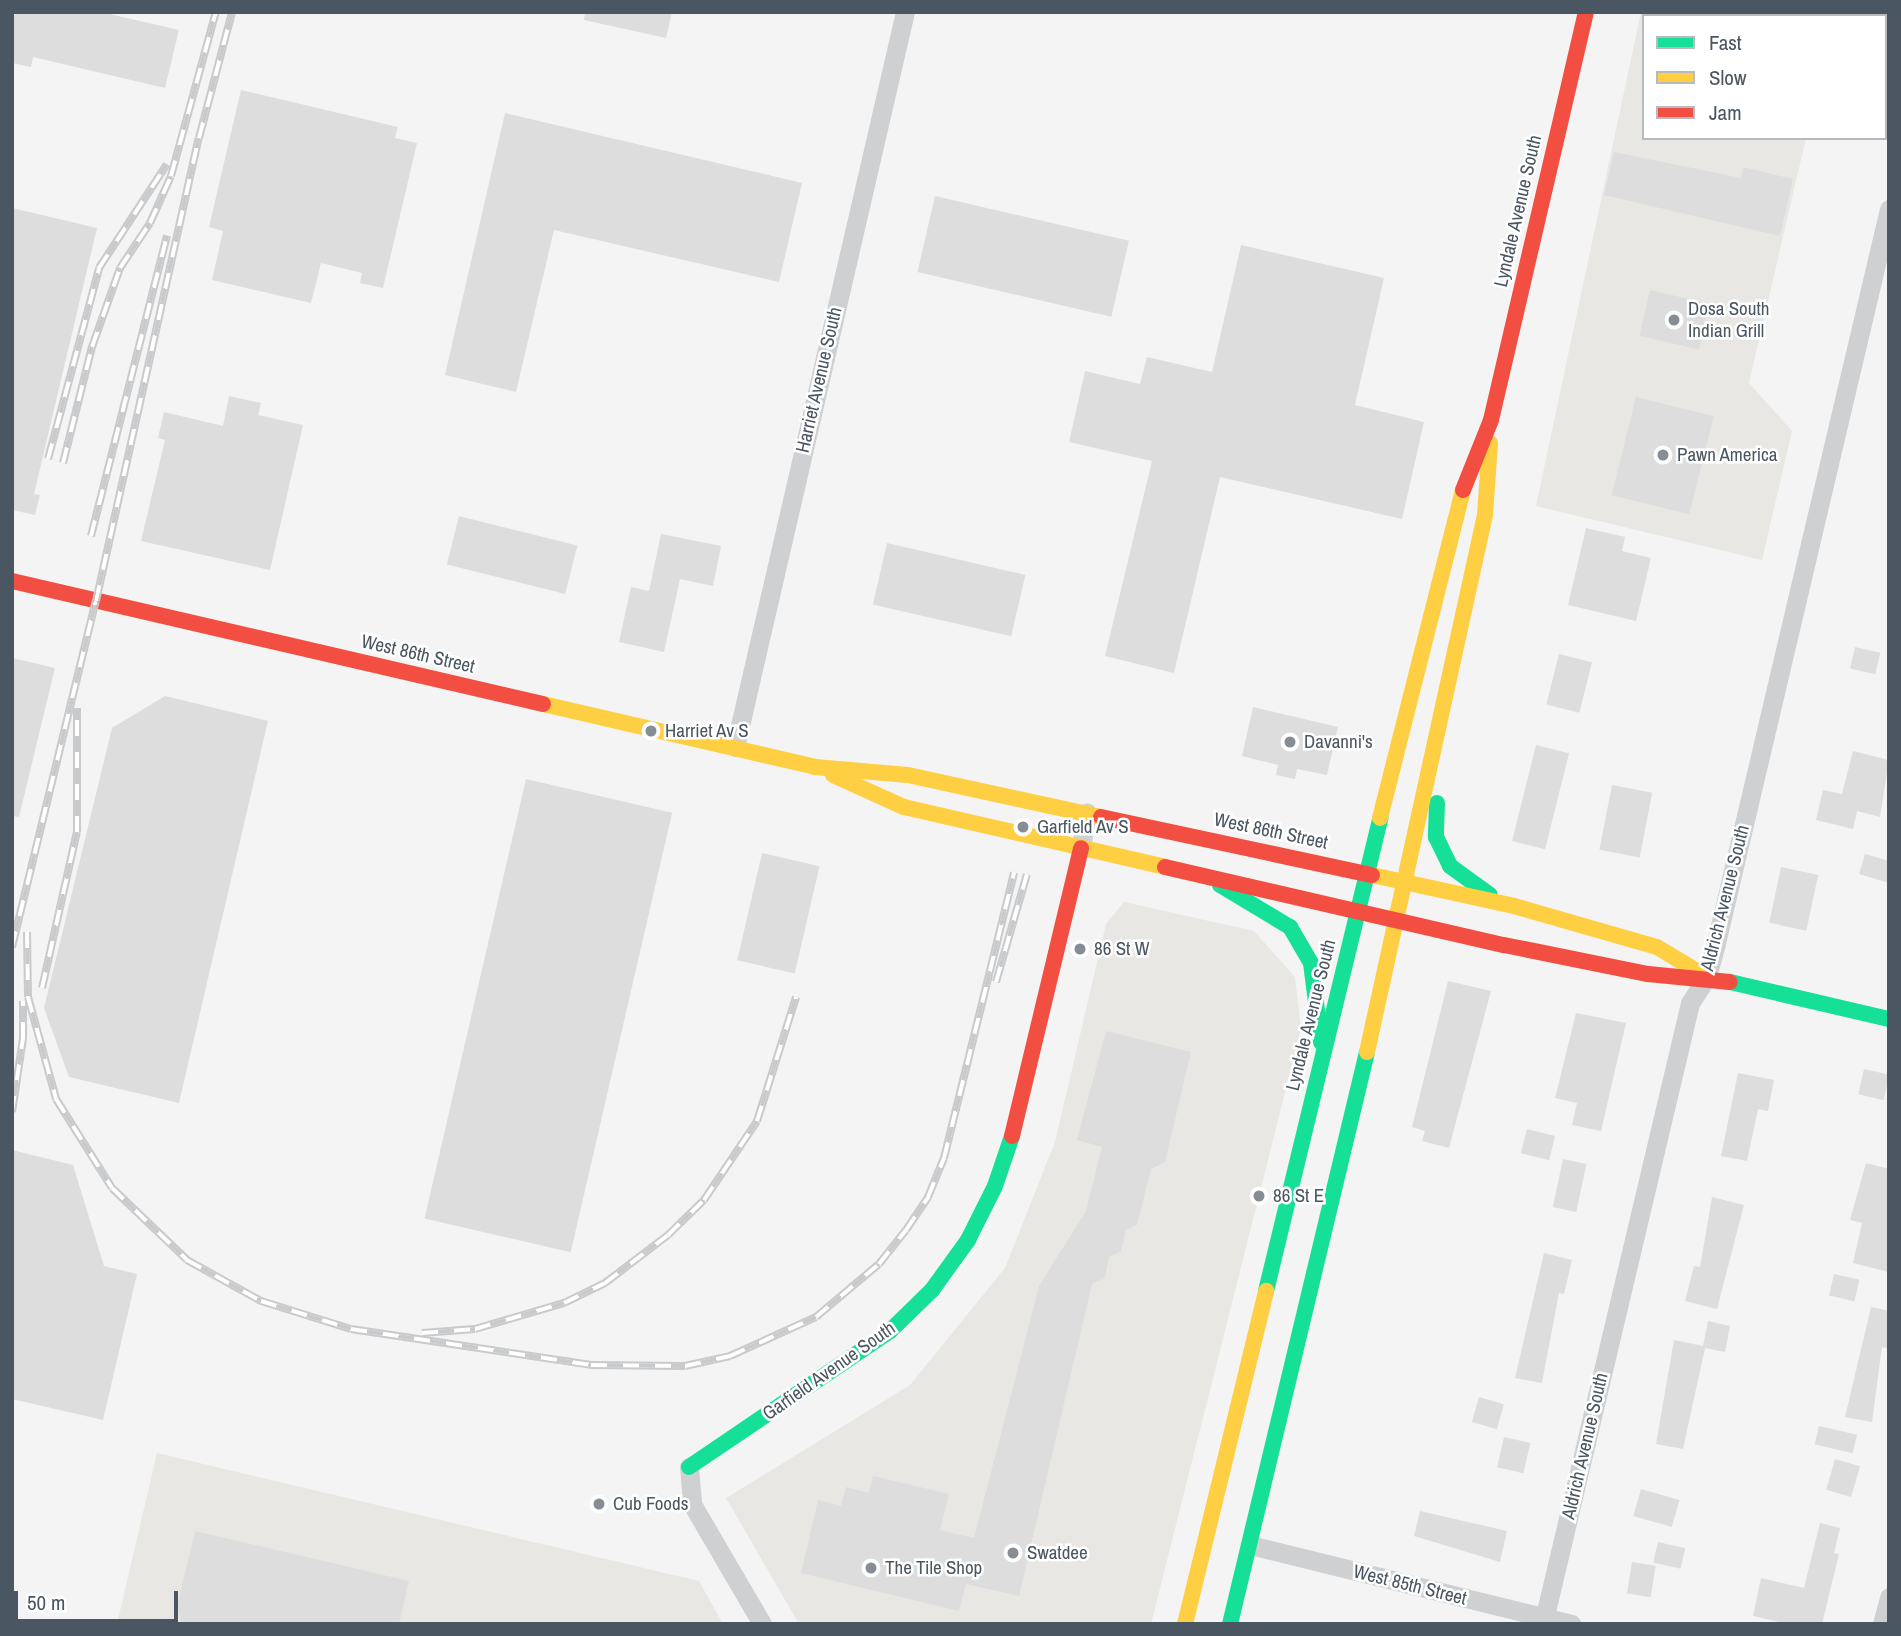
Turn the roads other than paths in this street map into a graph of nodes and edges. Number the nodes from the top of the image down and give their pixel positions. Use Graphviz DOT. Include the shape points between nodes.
graph roads {
  1 [pos="905,12"];
  2 [pos="1586,12"];
  3 [pos="1889,209"];
  4 [pos="1491,420"];
  5 [pos="12,581"];
  6 [pos="735,747"];
  7 [pos="815,767"];
  8 [pos="1430,782"];
  9 [pos="1087,812"];
  10 [pos="1081,848"];
  11 [pos="1367,873"];
  12 [pos="1207,877"];
  13 [pos="1408,882"];
  14 [pos="1507,904"];
  15 [pos="1358,911"];
  16 [pos="1399,920"];
  17 [pos="1707,977"];
  18 [pos="1889,1019"];
  19 [pos="1323,1055"];
  20 [pos="689,1467"];
  21 [pos="1250,1545"];
  22 [pos="1889,1597"];
  23 [pos="1544,1621"];
  24 [pos="762,1624"];
  25 [pos="1185,1624"];
  26 [pos="1230,1624"];
  27 [pos="1571,1624"];
  28 [pos="1882,1624"];
  1 -- 6 [label="street, Harriet Avenue South"];
  2 -- 4 [label="street, Lyndale Avenue South"];
  3 -- 17 [label="street, Aldrich Avenue South"];
  4 -- 8 [label="street, Lyndale Avenue South" via="1485,515"];
  4 -- 11 [label="street, Lyndale Avenue South" via="1454,512"];
  5 -- 6 [label="street, West 86th Street"];
  6 -- 7 [label="street, West 86th Street"];
  7 -- 9 [label="street, West 86th Street" via="908,775"];
  7 -- 10 [label="street, West 86th Street" via="904,807"];
  8 -- 13 [label="street, Lyndale Avenue South"];
  8 -- 14 [label="street" via="1438,808 1436,837 1450,866"];
  9 -- 10 [label="street, Garfield Avenue South"];
  9 -- 11 [label="street, West 86th Street"];
  10 -- 12 [label="street, West 86th Street"];
  10 -- 20 [label="street, Garfield Avenue South" via="1014,1131 995,1186 968,1240 932,1290 890,1331"];
  11 -- 13 [label="street, West 86th Street"];
  11 -- 15 [label="street, Lyndale Avenue South"];
  12 -- 15 [label="street, West 86th Street"];
  12 -- 19 [label="street" via="1290,927 1311,963"];
  13 -- 14 [label="street, West 86th Street"];
  13 -- 16 [label="street, Lyndale Avenue South"];
  14 -- 17 [label="street, West 86th Street" via="1657,947"];
  15 -- 16 [label="street, West 86th Street"];
  15 -- 19 [label="street, Lyndale Avenue South"];
  16 -- 17 [label="street, West 86th Street" via="1647,974"];
  16 -- 21 [label="street, Lyndale Avenue South"];
  17 -- 18 [label="street, West 86th Street"];
  17 -- 23 [label="street, Aldrich Avenue South" via="1690,1003"];
  19 -- 25 [label="street, Lyndale Avenue South"];
  20 -- 24 [label="street, Garfield Avenue South" via="692,1504"];
  21 -- 23 [label="street, West 85th Street"];
  21 -- 26 [label="street, Lyndale Avenue South"];
  22 -- 28 [label="street"];
  23 -- 27 [label="street, West 85th Street"];
}
